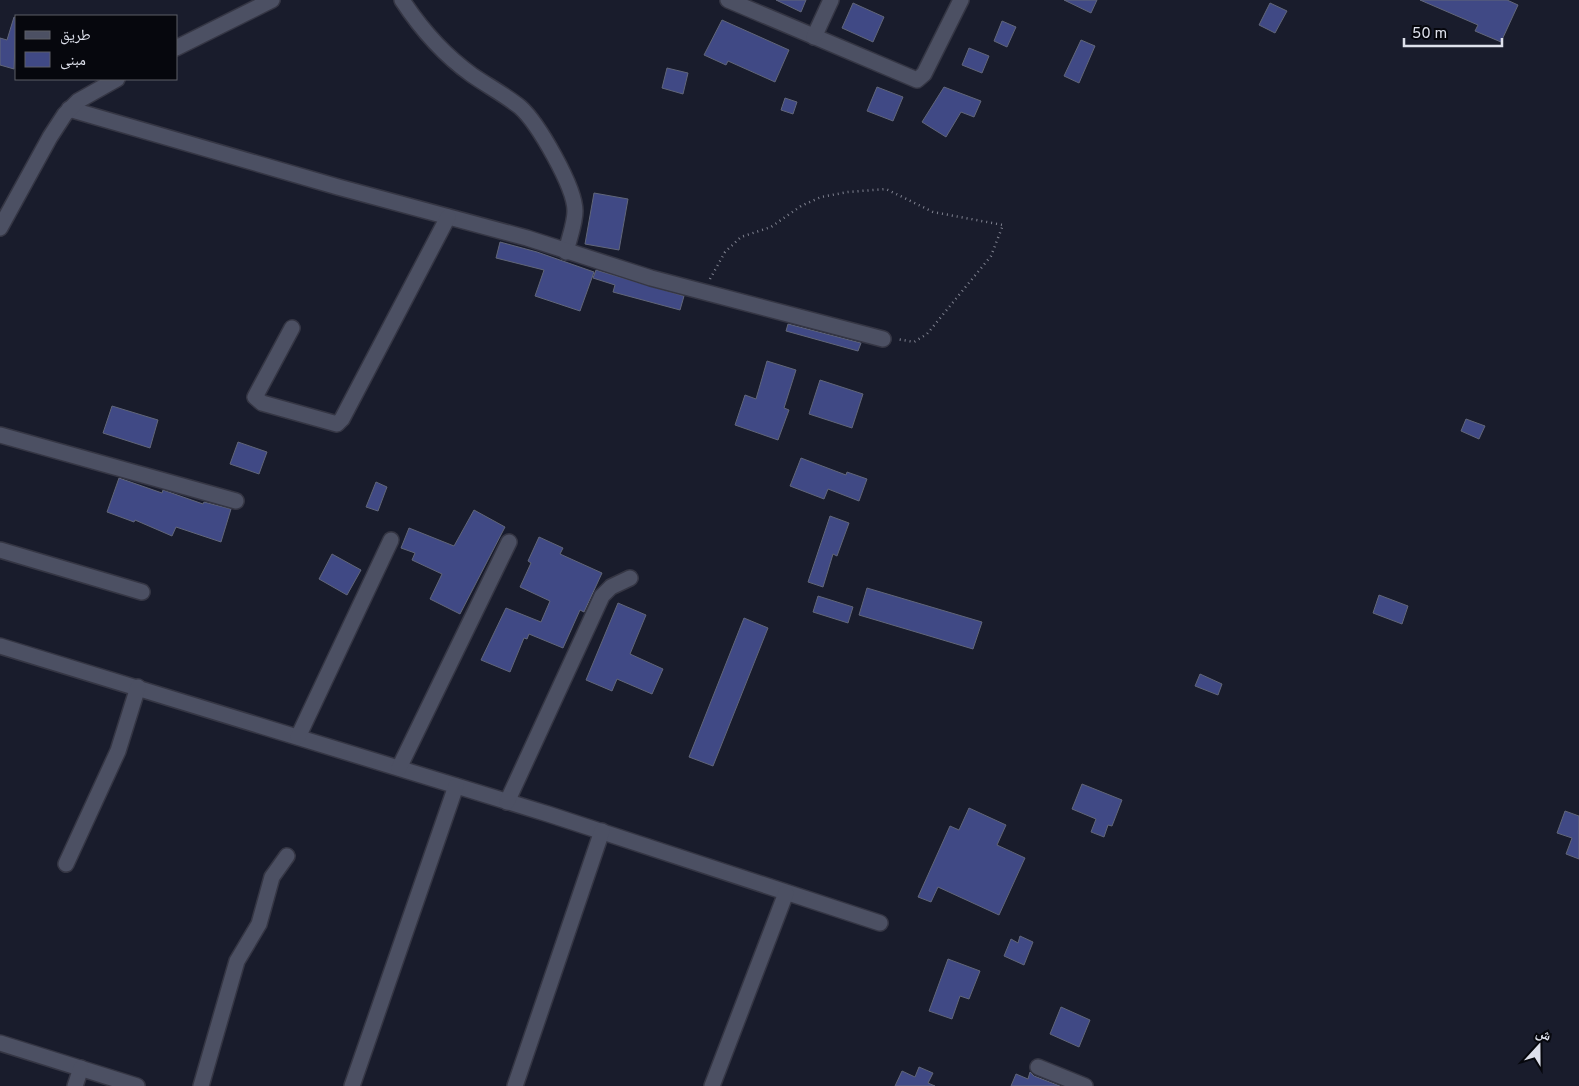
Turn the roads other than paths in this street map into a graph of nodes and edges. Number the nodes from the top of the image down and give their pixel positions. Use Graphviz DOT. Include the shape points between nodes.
graph roads {
  1 [pos="272,0"];
  2 [pos="402,0"];
  3 [pos="728,0"];
  4 [pos="831,0"];
  5 [pos="961,0"];
  6 [pos="814,37"];
  7 [pos="178,47"];
  8 [pos="115,80"];
  9 [pos="70,109"];
  10 [pos="448,217"];
  11 [pos="0,228"];
  12 [pos="566,252"];
  13 [pos="292,328"];
  14 [pos="882,339"];
  15 [pos="0,435"];
  16 [pos="236,501"];
  17 [pos="391,540"];
  18 [pos="509,542"];
  19 [pos="0,550"];
  20 [pos="630,578"];
  21 [pos="142,592"];
  22 [pos="0,646"];
  23 [pos="138,687"];
  24 [pos="298,737"];
  25 [pos="399,768"];
  26 [pos="456,786"];
  27 [pos="507,802"];
  28 [pos="602,831"];
  29 [pos="287,856"];
  30 [pos="66,864"];
  31 [pos="786,893"];
  32 [pos="880,923"];
  33 [pos="0,1044"];
  34 [pos="1038,1066"];
  35 [pos="81,1068"];
  36 [pos="75,1086"];
  37 [pos="137,1086"];
  38 [pos="201,1086"];
  39 [pos="352,1086"];
  40 [pos="515,1086"];
  41 [pos="712,1086"];
  42 [pos="1085,1086"];
  1 -- 7 [label="street"];
  2 -- 12 [label="street" via="425,33 445,52 520,108 534,124 574,198 574,222"];
  3 -- 6 [label="street"];
  4 -- 6 [label="street"];
  5 -- 6 [label="street" via="919,79"];
  8 -- 9 [label="street"];
  9 -- 10 [label="street"];
  9 -- 11 [label="street" via="50,137"];
  10 -- 12 [label="street"];
  10 -- 13 [label="street" via="337,424 262,403 255,397"];
  12 -- 14 [label="street"];
  15 -- 16 [label="street"];
  17 -- 24 [label="street"];
  18 -- 25 [label="street"];
  19 -- 21 [label="street"];
  20 -- 27 [label="street" via="611,587 602,596"];
  22 -- 23 [label="street"];
  23 -- 24 [label="street"];
  23 -- 30 [label="street" via="118,751"];
  24 -- 25 [label="street"];
  25 -- 26 [label="street"];
  26 -- 27 [label="street"];
  26 -- 39 [label="street"];
  27 -- 28 [label="street"];
  28 -- 31 [label="street"];
  28 -- 40 [label="street"];
  29 -- 38 [label="street" via="272,877 259,924 236,961"];
  31 -- 32 [label="street"];
  31 -- 41 [label="street"];
  33 -- 35 [label="street"];
  34 -- 42 [label="street"];
  35 -- 36 [label="street"];
  35 -- 37 [label="street"];
}
